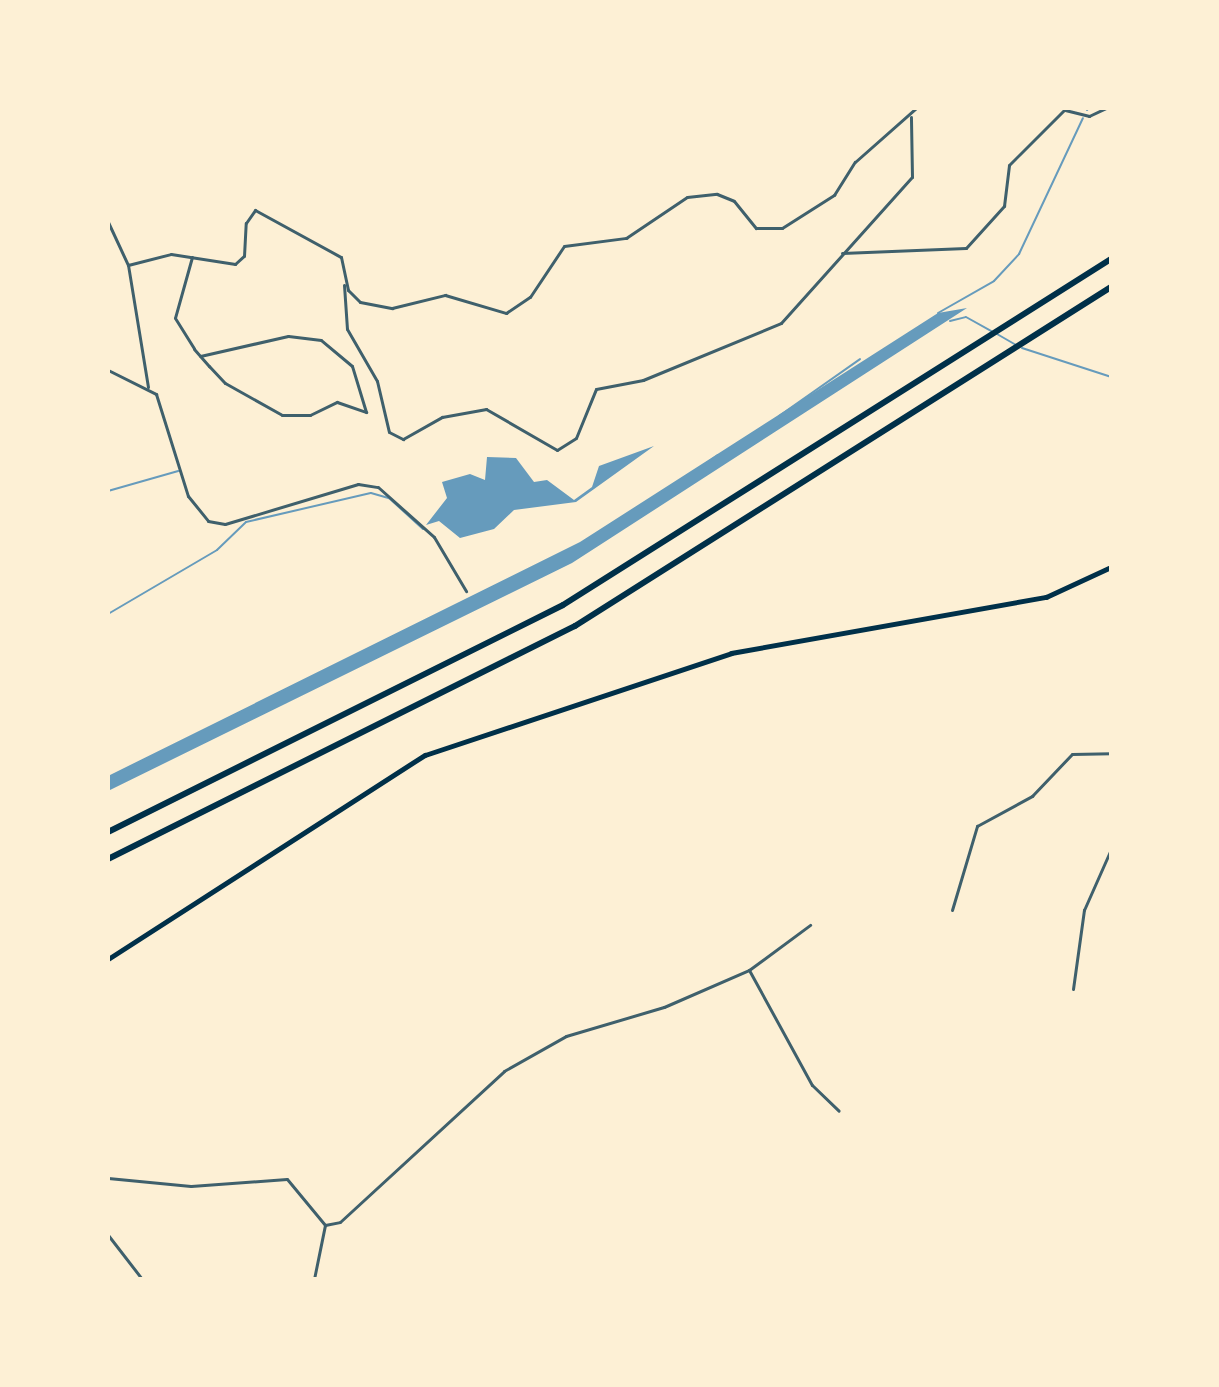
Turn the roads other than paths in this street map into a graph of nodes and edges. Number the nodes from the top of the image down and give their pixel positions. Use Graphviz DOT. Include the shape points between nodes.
graph roads {
  1 [pos="916,108"];
  2 [pos="1106,108"];
  3 [pos="1065,109"];
  4 [pos="911,117"];
  5 [pos="108,222"];
  6 [pos="842,253"];
  7 [pos="192,257"];
  8 [pos="1111,259"];
  9 [pos="128,265"];
  10 [pos="345,281"];
  11 [pos="1111,287"];
  12 [pos="200,356"];
  13 [pos="108,370"];
  14 [pos="148,387"];
  15 [pos="1111,567"];
  16 [pos="466,591"];
  17 [pos="1111,753"];
  18 [pos="108,832"];
  19 [pos="1111,849"];
  20 [pos="108,859"];
  21 [pos="952,910"];
  22 [pos="810,925"];
  23 [pos="108,959"];
  24 [pos="749,970"];
  25 [pos="1073,989"];
  26 [pos="839,1111"];
  27 [pos="108,1178"];
  28 [pos="325,1225"];
  29 [pos="108,1235"];
  30 [pos="142,1279"];
  31 [pos="314,1279"];
  1 -- 4 [label="street"];
  2 -- 3 [label="street" via="1089,116"];
  3 -- 6 [label="street" via="1009,165 1004,206 966,248"];
  4 -- 6 [label="street" via="912,177"];
  4 -- 10 [label="street" via="855,162 834,195 782,228 756,228 739,205 717,194 687,197 626,238 564,246 530,297 506,313 445,295 379,308 360,302"];
  5 -- 9 [label="street"];
  6 -- 10 [label="street" via="771,330 643,380 596,389 576,438 557,450 486,409 442,417 403,439 389,432 377,381 347,329"];
  7 -- 9 [label="street" via="171,254"];
  7 -- 10 [label="street" via="235,264 244,256 248,216 261,210 341,257"];
  7 -- 12 [label="street" via="175,318"];
  8 -- 18 [label="highway" via="563,605"];
  9 -- 14 [label="street"];
  11 -- 20 [label="highway" via="575,626"];
  12 -- 12 [label="street" via="267,411 310,415 337,402 366,412 352,366 321,340 288,336"];
  13 -- 14 [label="street"];
  14 -- 16 [label="street" via="166,413 193,507 208,521 225,524 358,484 378,487 434,537"];
  15 -- 23 [label="main road" via="1046,597 731,653 425,755"];
  17 -- 21 [label="street" via="1072,754 1032,796 977,826"];
  19 -- 25 [label="street" via="1084,910"];
  22 -- 24 [label="street"];
  24 -- 26 [label="street" via="812,1085"];
  24 -- 28 [label="street" via="664,1007 566,1036 504,1071 340,1222"];
  27 -- 28 [label="street" via="191,1186 287,1179"];
  28 -- 31 [label="street"];
  29 -- 30 [label="street"];
}
